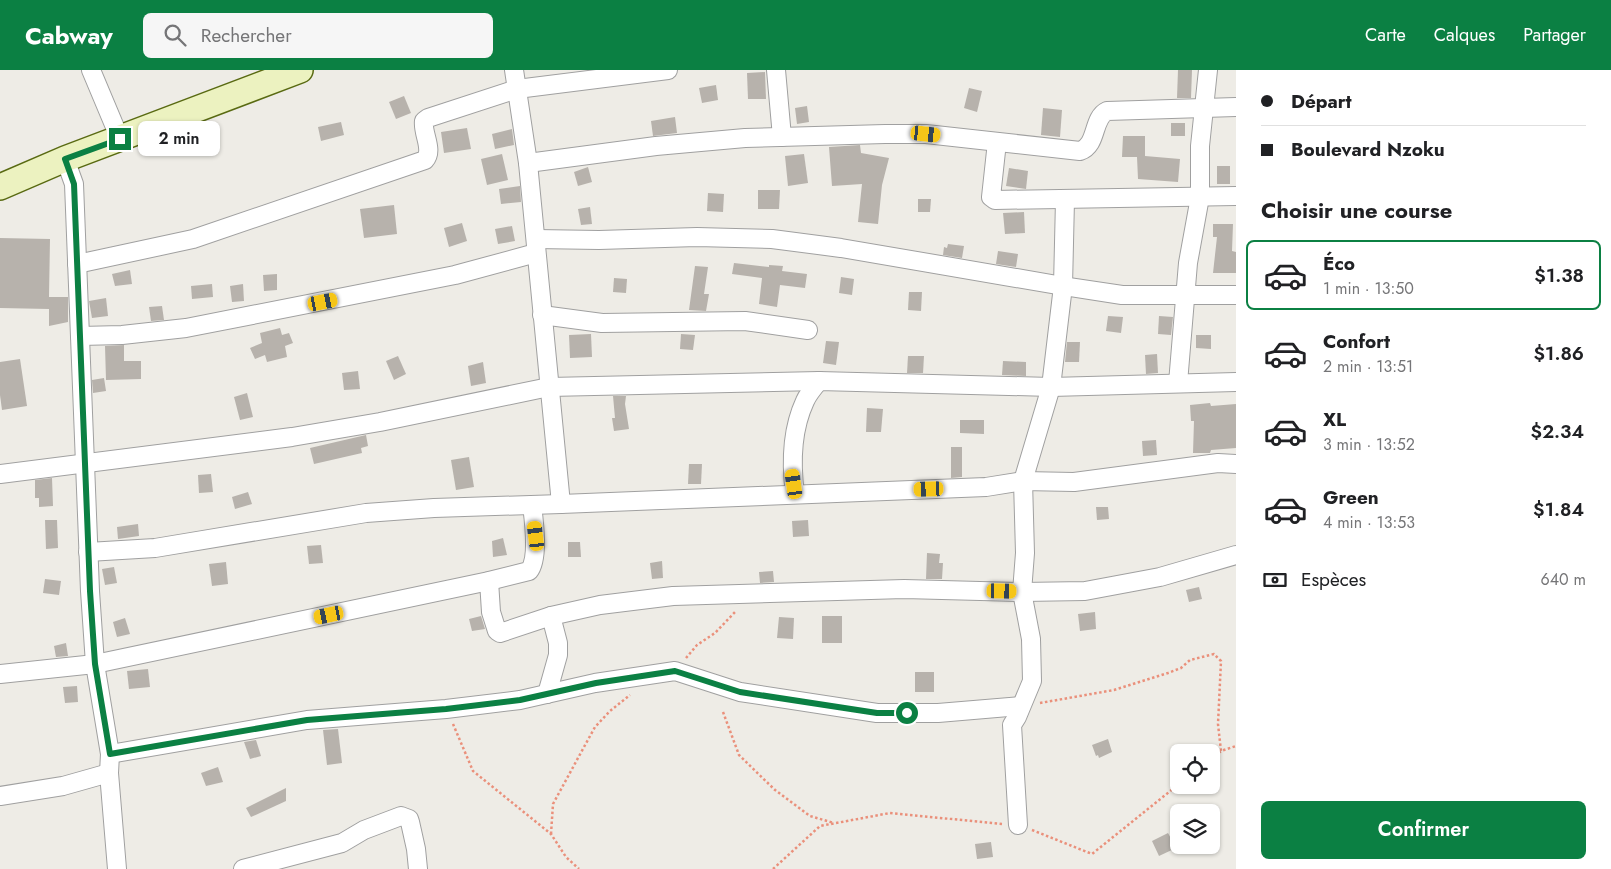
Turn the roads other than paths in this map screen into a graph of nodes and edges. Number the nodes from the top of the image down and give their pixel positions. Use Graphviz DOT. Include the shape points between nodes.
graph roads {
  1 [pos="91,70"];
  2 [pos="300,70"];
  3 [pos="514,70"];
  4 [pos="668,70"];
  5 [pos="776,70"];
  6 [pos="1208,70"];
  7 [pos="517,89"];
  8 [pos="1236,107"];
  9 [pos="1205,108"];
  10 [pos="782,137"];
  11 [pos="120,139"];
  12 [pos="997,142"];
  13 [pos="65,159"];
  14 [pos="528,163"];
  15 [pos="0,187"];
  16 [pos="1236,196"];
  17 [pos="1200,197"];
  18 [pos="1065,200"];
  19 [pos="536,246"];
  20 [pos="77,264"];
  21 [pos="1063,286"];
  22 [pos="1186,295"];
  23 [pos="1236,296"];
  24 [pos="542,315"];
  25 [pos="808,330"];
  26 [pos="80,336"];
  27 [pos="819,381"];
  28 [pos="1236,382"];
  29 [pos="1178,384"];
  30 [pos="549,387"];
  31 [pos="1051,387"];
  32 [pos="85,464"];
  33 [pos="1236,464"];
  34 [pos="0,474"];
  35 [pos="1023,481"];
  36 [pos="795,494"];
  37 [pos="561,504"];
  38 [pos="532,505"];
  39 [pos="88,552"];
  40 [pos="1236,555"];
  41 [pos="489,581"];
  42 [pos="1022,592"];
  43 [pos="551,616"];
  44 [pos="95,664"];
  45 [pos="0,674"];
  46 [pos="547,694"];
  47 [pos="1021,706"];
  48 [pos="110,754"];
  49 [pos="109,773"];
  50 [pos="0,796"];
  51 [pos="1018,825"];
  52 [pos="117,869"];
  53 [pos="243,869"];
  54 [pos="418,869"];
  1 -- 11 [label="street"];
  2 -- 11 [label="street"];
  3 -- 7 [label="street"];
  4 -- 7 [label="street"];
  5 -- 10 [label="street"];
  6 -- 9 [label="street"];
  7 -- 14 [label="street"];
  7 -- 20 [label="street" via="424,121 429,152 425,160 193,240"];
  8 -- 9 [label="street"];
  9 -- 12 [label="street" via="1107,111 1101,116 1089,146 1080,150"];
  9 -- 17 [label="street" via="1200,146"];
  10 -- 12 [label="street" via="926,134"];
  10 -- 14 [label="street" via="656,146"];
  11 -- 13 [label="street"];
  12 -- 18 [label="street" via="993,199"];
  13 -- 15 [label="street"];
  13 -- 20 [label="street" via="74,184"];
  14 -- 19 [label="street"];
  16 -- 17 [label="street"];
  17 -- 18 [label="street"];
  17 -- 22 [label="street" via="1188,263"];
  18 -- 21 [label="street"];
  19 -- 21 [label="street" via="697,236 772,239"];
  19 -- 24 [label="street"];
  19 -- 26 [label="street" via="455,276 186,328"];
  20 -- 26 [label="street"];
  21 -- 22 [label="street" via="1122,295"];
  21 -- 31 [label="street"];
  22 -- 23 [label="street"];
  22 -- 29 [label="street"];
  24 -- 25 [label="street" via="602,323 745,321"];
  24 -- 30 [label="street"];
  26 -- 32 [label="street"];
  27 -- 30 [label="street"];
  27 -- 31 [label="street"];
  27 -- 36 [label="street" via="806,400 798,425 793,458"];
  28 -- 29 [label="street"];
  29 -- 31 [label="street"];
  30 -- 32 [label="street" via="292,437"];
  30 -- 37 [label="street"];
  31 -- 35 [label="street"];
  32 -- 34 [label="street"];
  32 -- 39 [label="street"];
  33 -- 35 [label="street" via="1218,463 1074,482"];
  35 -- 36 [label="street" via="986,487"];
  35 -- 42 [label="street" via="1025,553"];
  36 -- 37 [label="street"];
  37 -- 38 [label="street"];
  38 -- 39 [label="street" via="366,513 155,548"];
  38 -- 41 [label="street" via="536,536 531,569"];
  39 -- 44 [label="street"];
  40 -- 42 [label="street" via="1160,577 1085,591"];
  41 -- 43 [label="street" via="491,612 498,633"];
  41 -- 44 [label="street"];
  42 -- 43 [label="street" via="904,589 752,593 657,598 600,605"];
  42 -- 47 [label="street" via="1031,639 1032,681"];
  43 -- 46 [label="street" via="558,654"];
  44 -- 45 [label="street"];
  44 -- 48 [label="street"];
  46 -- 47 [label="street" via="675,671 740,692 877,713 938,713"];
  46 -- 48 [label="street" via="446,709 307,720"];
  47 -- 51 [label="street" via="1012,725"];
  48 -- 49 [label="street"];
  49 -- 50 [label="street" via="63,786"];
  49 -- 52 [label="street"];
  53 -- 54 [label="street" via="342,843 364,830 401,816 410,822"];
}
